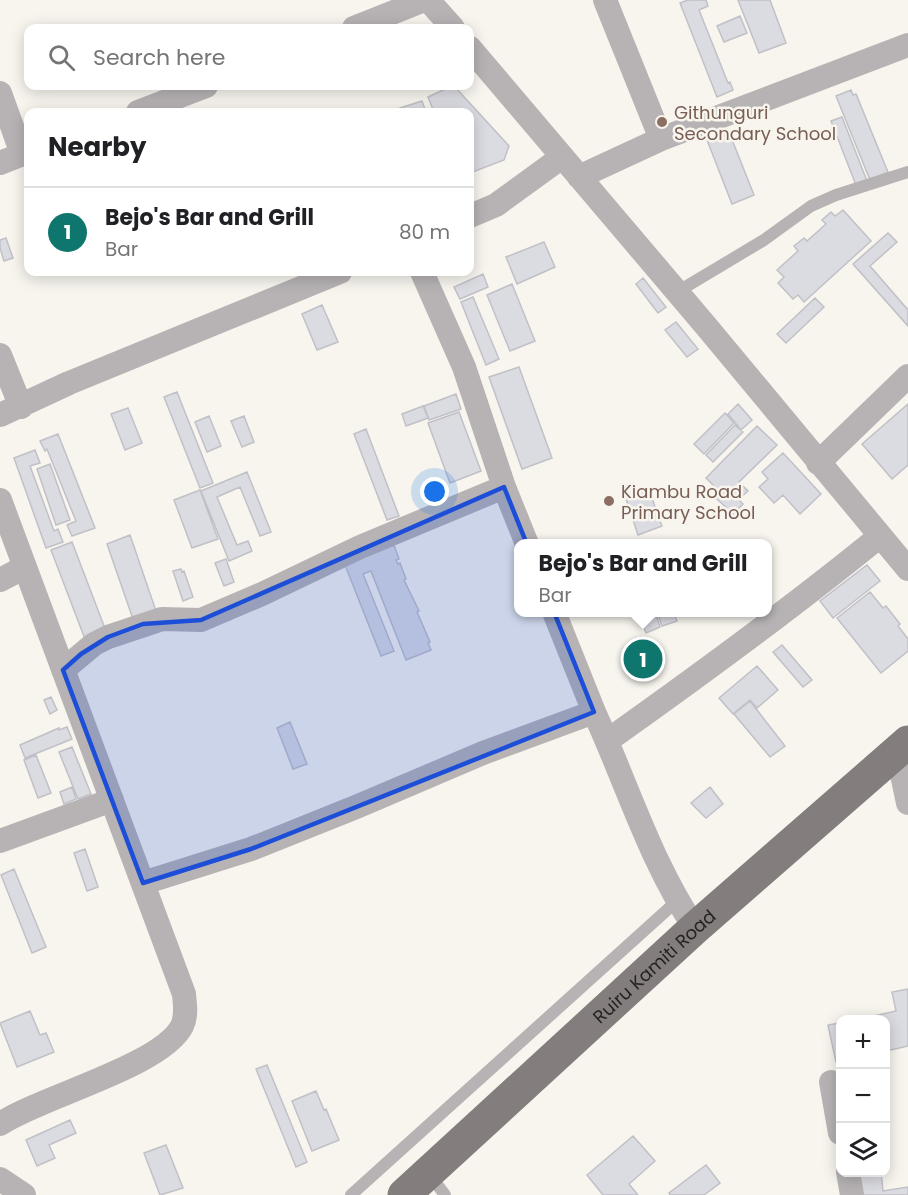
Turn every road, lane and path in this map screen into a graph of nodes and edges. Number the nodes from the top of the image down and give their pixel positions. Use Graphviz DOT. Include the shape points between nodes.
graph roads {
  1 [pos="426,0"];
  2 [pos="605,0"];
  3 [pos="364,24"];
  4 [pos="449,24"];
  5 [pos="908,45"];
  6 [pos="474,53"];
  7 [pos="196,90"];
  8 [pos="0,93"];
  9 [pos="148,108"];
  10 [pos="661,139"];
  11 [pos="24,151"];
  12 [pos="24,153"];
  13 [pos="562,157"];
  14 [pos="0,163"];
  15 [pos="908,172"];
  16 [pos="579,177"];
  17 [pos="474,214"];
  18 [pos="330,276"];
  19 [pos="424,276"];
  20 [pos="676,292"];
  21 [pos="0,355"];
  22 [pos="908,376"];
  23 [pos="10,411"];
  24 [pos="818,463"];
  25 [pos="504,487"];
  26 [pos="0,500"];
  27 [pos="880,536"];
  28 [pos="525,539"];
  29 [pos="25,567"];
  30 [pos="908,569"];
  31 [pos="0,580"];
  32 [pos="556,617"];
  33 [pos="63,670"];
  34 [pos="594,712"];
  35 [pos="607,741"];
  36 [pos="903,747"];
  37 [pos="112,800"];
  38 [pos="908,802"];
  39 [pos="0,841"];
  40 [pos="143,883"];
  41 [pos="677,901"];
  42 [pos="695,927"];
  43 [pos="831,1082"];
  44 [pos="838,1123"];
  45 [pos="0,1124"];
  46 [pos="849,1177"];
  47 [pos="0,1179"];
  48 [pos="437,1184"];
  49 [pos="24,1195"];
  50 [pos="351,1195"];
  51 [pos="404,1195"];
  52 [pos="852,1195"];
  1 -- 3 [label="street"];
  1 -- 4 [label="street"];
  2 -- 10 [label="street"];
  5 -- 10 [label="street"];
  6 -- 13 [label="street"];
  7 -- 9 [label="street"];
  8 -- 11 [label="street"];
  10 -- 16 [label="street"];
  12 -- 14 [label="street"];
  13 -- 16 [label="street"];
  13 -- 17 [label="street" via="496,205"];
  15 -- 20 [label="lane" via="812,206 764,240"];
  16 -- 20 [label="street"];
  18 -- 23 [label="street"];
  19 -- 25 [label="street" via="464,367"];
  20 -- 24 [label="street"];
  21 -- 23 [label="street"];
  22 -- 24 [label="street"];
  24 -- 27 [label="street"];
  25 -- 28 [label="street"];
  25 -- 33 [label="street" via="201,620 162,619 108,637"];
  26 -- 29 [label="street"];
  27 -- 30 [label="street"];
  27 -- 35 [label="street" via="810,593"];
  29 -- 31 [label="street"];
  29 -- 33 [label="street"];
  32 -- 34 [label="street"];
  33 -- 37 [label="street"];
  34 -- 35 [label="street"];
  34 -- 40 [label="street" via="483,753 251,849"];
  35 -- 41 [label="street" via="628,797"];
  36 -- 38 [label="street"];
  36 -- 42 [label="main road, Ruiru Kamiti Road"];
  37 -- 39 [label="street"];
  37 -- 40 [label="street"];
  40 -- 45 [label="street" via="184,994 182,1026 163,1046 142,1059"];
  41 -- 42 [label="street"];
  41 -- 50 [label="lane"];
  42 -- 48 [label="main road, Ruiru Kamiti Road"];
  43 -- 44 [label="street"];
  46 -- 52 [label="street"];
  47 -- 49 [label="street"];
  48 -- 51 [label="main road, Ruiru Kamiti Road"];
}
